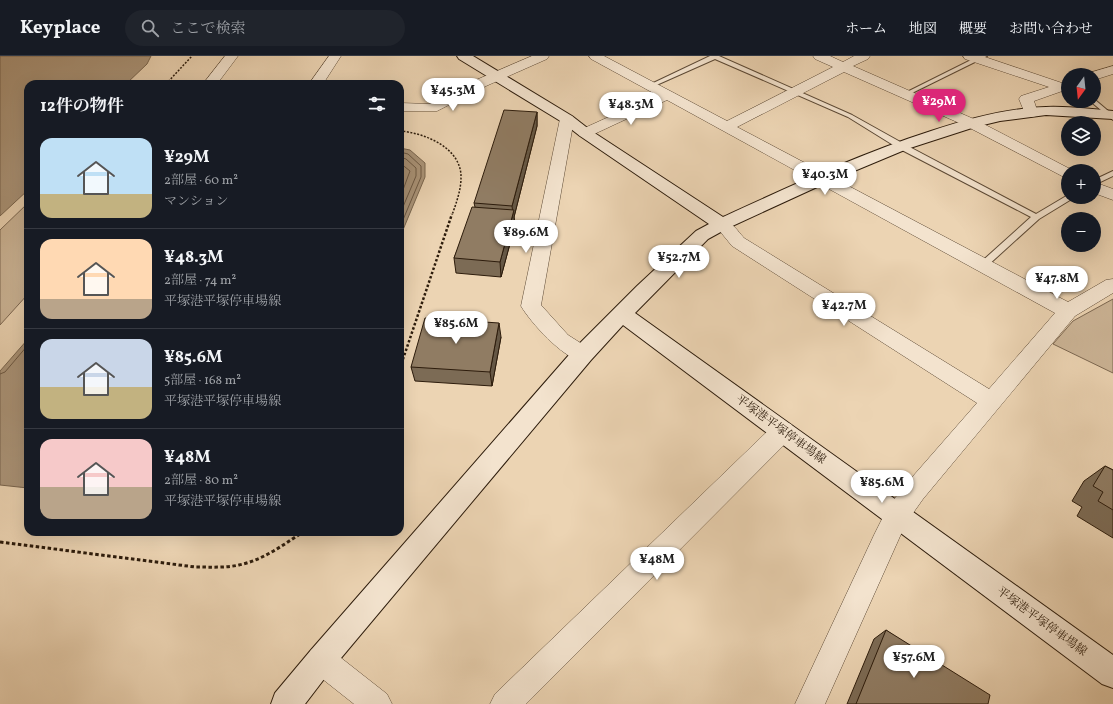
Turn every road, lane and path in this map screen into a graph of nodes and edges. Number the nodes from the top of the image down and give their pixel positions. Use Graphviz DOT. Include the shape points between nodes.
graph roads {
  1 [pos="192,56"];
  2 [pos="232,56"];
  3 [pos="335,56"];
  4 [pos="464,56"];
  5 [pos="543,56"];
  6 [pos="595,56"];
  7 [pos="714,56"];
  8 [pos="819,56"];
  9 [pos="864,56"];
  10 [pos="977,57"];
  11 [pos="844,67"];
  12 [pos="1113,70"];
  13 [pos="1101,74"];
  14 [pos="497,75"];
  15 [pos="170,80"];
  16 [pos="213,80"];
  17 [pos="319,80"];
  18 [pos="1061,85"];
  19 [pos="650,86"];
  20 [pos="1061,88"];
  21 [pos="796,92"];
  22 [pos="906,94"];
  23 [pos="667,95"];
  24 [pos="404,107"];
  25 [pos="1101,107"];
  26 [pos="1031,113"];
  27 [pos="1112,116"];
  28 [pos="567,119"];
  29 [pos="971,123"];
  30 [pos="726,127"];
  31 [pos="404,132"];
  32 [pos="585,133"];
  33 [pos="901,146"];
  34 [pos="1061,169"];
  35 [pos="1113,173"];
  36 [pos="822,178"];
  37 [pos="1101,181"];
  38 [pos="1101,189"];
  39 [pos="1113,195"];
  40 [pos="1061,203"];
  41 [pos="1036,217"];
  42 [pos="722,224"];
  43 [pos="983,265"];
  44 [pos="1113,285"];
  45 [pos="1068,311"];
  46 [pos="622,314"];
  47 [pos="583,354"];
  48 [pos="404,356"];
  49 [pos="990,401"];
  50 [pos="783,431"];
  51 [pos="897,515"];
  52 [pos="296,536"];
  53 [pos="0,542"];
  54 [pos="321,660"];
  55 [pos="1113,673"];
  56 [pos="286,704"];
  57 [pos="377,704"];
  58 [pos="505,704"];
  59 [pos="810,704"];
  1 -- 15 [label="path"];
  2 -- 16 [label="street"];
  3 -- 17 [label="street"];
  4 -- 14 [label="street"];
  5 -- 14 [label="street"];
  6 -- 19 [label="street"];
  7 -- 19 [label="lane"];
  7 -- 21 [label="lane"];
  8 -- 11 [label="street"];
  9 -- 11 [label="street"];
  10 -- 18 [label="street"];
  10 -- 22 [label="lane"];
  11 -- 21 [label="street"];
  11 -- 22 [label="street"];
  12 -- 13 [label="street"];
  14 -- 24 [label="street" via="432,108"];
  14 -- 28 [label="street"];
  19 -- 23 [label="street"];
  20 -- 26 [label="street" via="1026,99"];
  21 -- 30 [label="street"];
  21 -- 33 [label="lane" via="850,116"];
  22 -- 29 [label="street"];
  23 -- 30 [label="street"];
  23 -- 32 [label="street"];
  25 -- 27 [label="lane"];
  26 -- 27 [label="street" via="1046,111"];
  26 -- 29 [label="street"];
  28 -- 32 [label="street"];
  28 -- 47 [label="street" via="530,306 561,340"];
  29 -- 33 [label="street"];
  29 -- 34 [label="street"];
  30 -- 36 [label="street"];
  31 -- 48 [label="path" via="440,143 457,160 461,179 454,209"];
  32 -- 42 [label="street"];
  33 -- 36 [label="street"];
  33 -- 41 [label="lane"];
  35 -- 37 [label="lane"];
  36 -- 42 [label="street"];
  36 -- 43 [label="street"];
  38 -- 39 [label="street"];
  40 -- 41 [label="lane"];
  41 -- 43 [label="lane"];
  42 -- 46 [label="street" via="702,235"];
  42 -- 49 [label="street" via="738,242"];
  43 -- 45 [label="street"];
  44 -- 45 [label="street"];
  45 -- 49 [label="street"];
  46 -- 47 [label="street"];
  46 -- 50 [label="street, 平塚港平塚停車場線"];
  47 -- 54 [label="street"];
  49 -- 51 [label="street"];
  50 -- 51 [label="street, 平塚港平塚停車場線"];
  50 -- 58 [label="street"];
  51 -- 55 [label="street, 平塚港平塚停車場線"];
  51 -- 59 [label="street"];
  52 -- 53 [label="path" via="259,558 225,567 195,567"];
  54 -- 56 [label="street"];
  54 -- 57 [label="street"];
}
